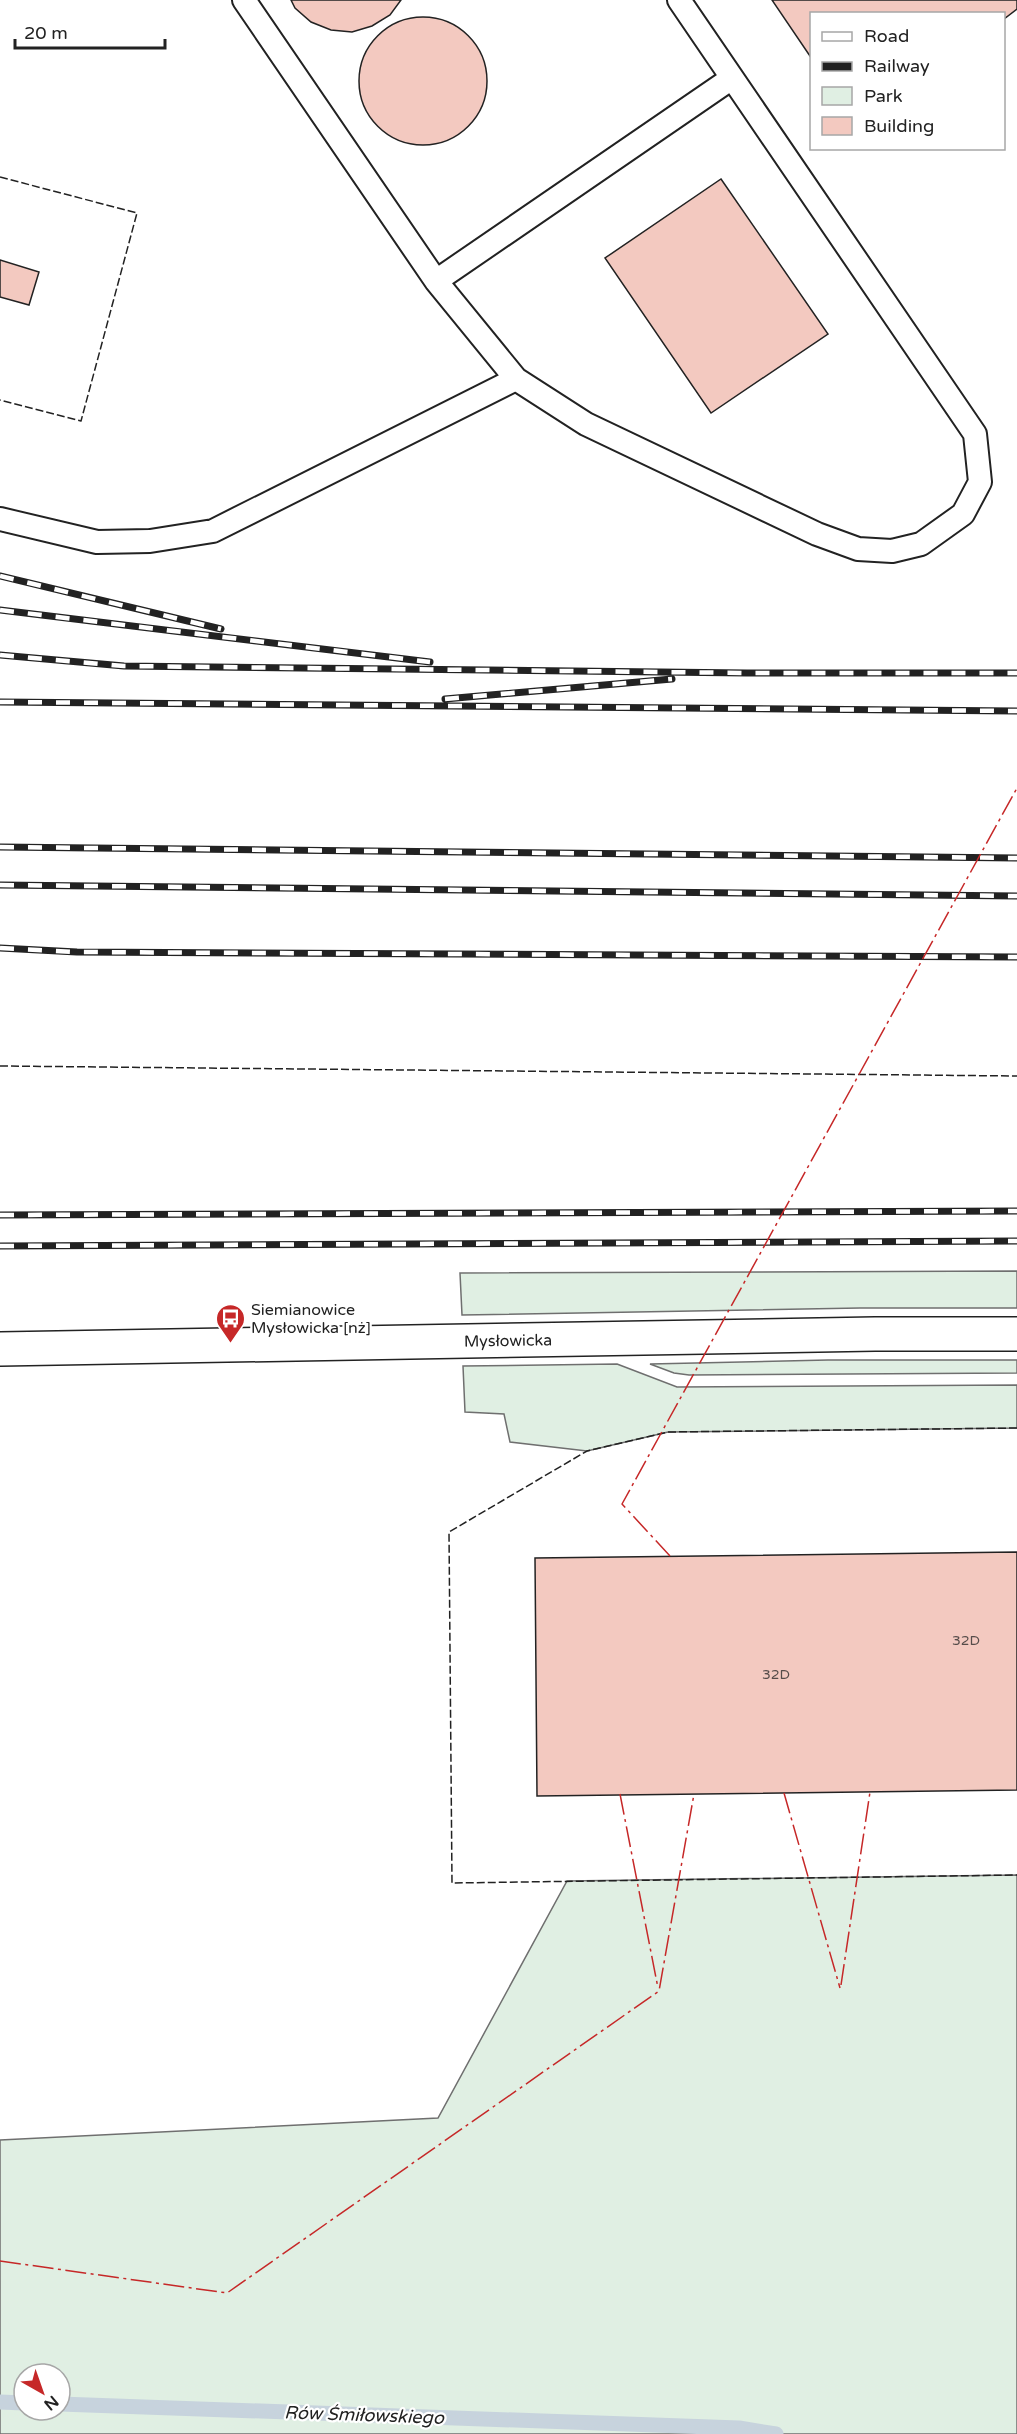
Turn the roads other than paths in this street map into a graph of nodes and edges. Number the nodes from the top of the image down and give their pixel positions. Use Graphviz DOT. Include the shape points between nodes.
graph roads {
  1 [pos="244,0"];
  2 [pos="679,0"];
  3 [pos="732,78"];
  4 [pos="436,281"];
  5 [pos="516,379"];
  6 [pos="0,519"];
  7 [pos="1017,1334"];
  8 [pos="0,1349"];
  1 -- 4 [label="lane"];
  2 -- 3 [label="lane"];
  3 -- 4 [label="lane"];
  3 -- 5 [label="lane" via="975,434 980,482 963,514 921,544 892,551 858,549 817,534 586,424"];
  4 -- 5 [label="lane"];
  5 -- 6 [label="lane" via="213,531 150,541 97,543"];
  7 -- 8 [label="street, Mysłowicka"];
}
